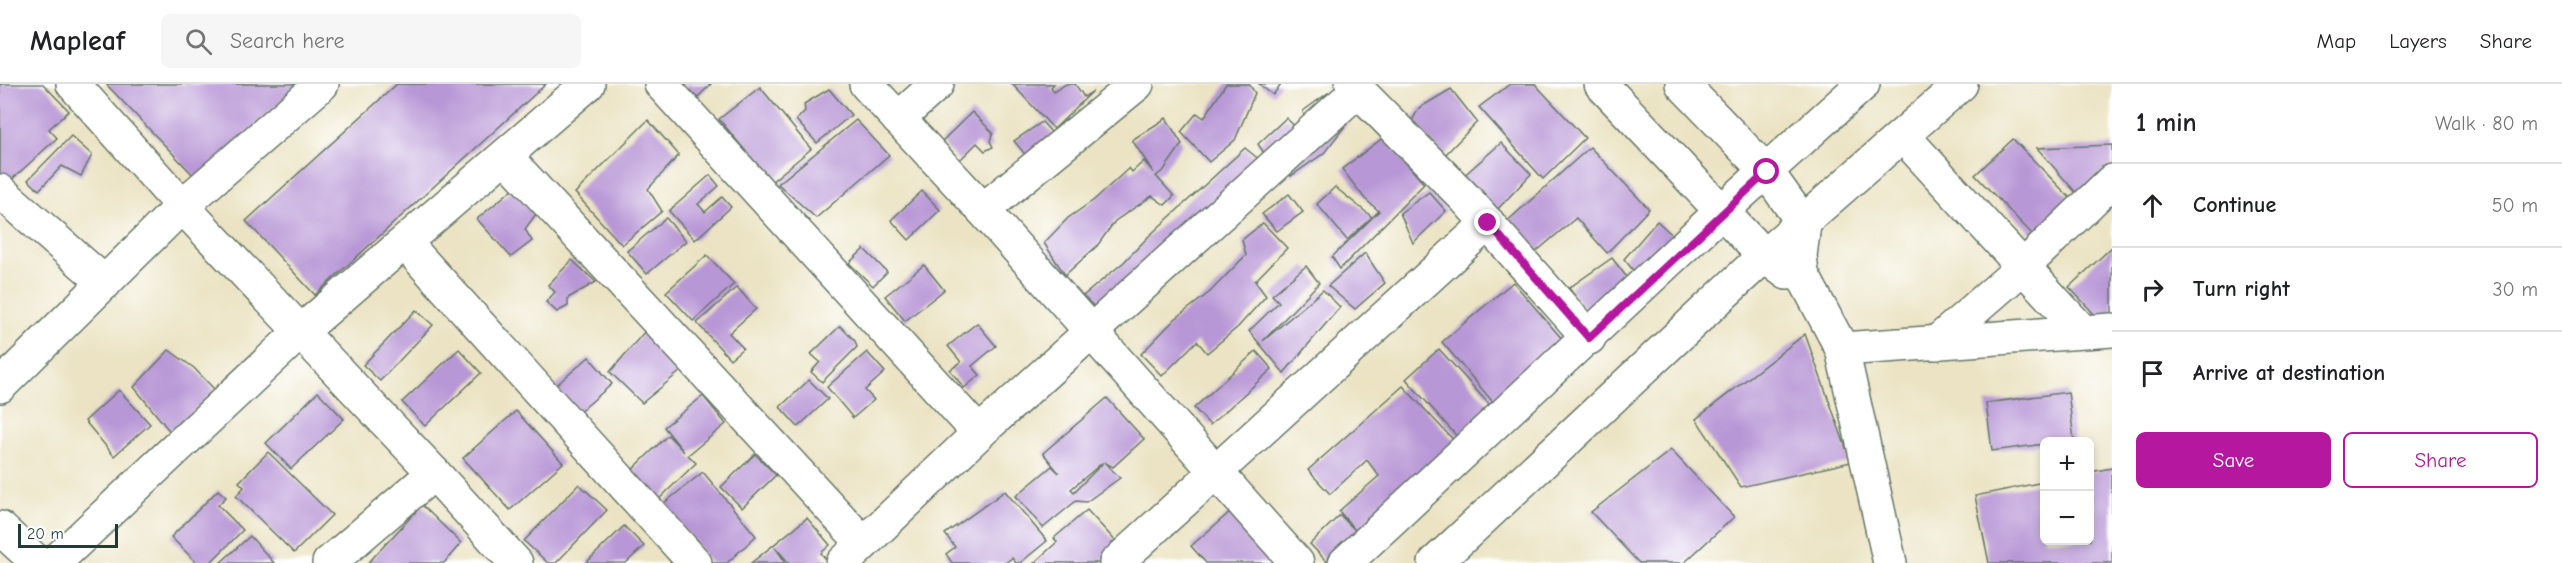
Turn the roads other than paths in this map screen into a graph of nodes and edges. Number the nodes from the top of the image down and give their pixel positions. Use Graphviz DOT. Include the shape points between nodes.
graph roads {
  1 [pos="73,84"];
  2 [pos="322,84"];
  3 [pos="588,84"];
  4 [pos="661,84"];
  5 [pos="866,84"];
  6 [pos="937,84"];
  7 [pos="1137,84"];
  8 [pos="1602,84"];
  9 [pos="1683,84"];
  10 [pos="1863,84"];
  11 [pos="1961,84"];
  12 [pos="1355,87"];
  13 [pos="897,119"];
  14 [pos="1902,136"];
  15 [pos="506,157"];
  16 [pos="1767,172"];
  17 [pos="2112,180"];
  18 [pos="0,191"];
  19 [pos="182,206"];
  20 [pos="983,210"];
  21 [pos="1723,210"];
  22 [pos="1488,223"];
  23 [pos="1804,224"];
  24 [pos="405,243"];
  25 [pos="1764,256"];
  26 [pos="2023,267"];
  27 [pos="1804,281"];
  28 [pos="105,283"];
  29 [pos="2097,331"];
  30 [pos="1091,332"];
  31 [pos="299,333"];
  32 [pos="1589,338"];
  33 [pos="1936,343"];
  34 [pos="1842,349"];
  35 [pos="1,382"];
  36 [pos="979,433"];
  37 [pos="434,472"];
  38 [pos="1216,472"];
  39 [pos="0,528"];
  40 [pos="853,553"];
  41 [pos="38,563"];
  42 [pos="54,563"];
  43 [pos="329,563"];
  44 [pos="516,563"];
  45 [pos="695,563"];
  46 [pos="1116,563"];
  47 [pos="1297,563"];
  48 [pos="1345,563"];
  49 [pos="1435,563"];
  50 [pos="1890,563"];
  1 -- 19 [label="street"];
  2 -- 19 [label="street"];
  3 -- 15 [label="street"];
  4 -- 36 [label="street"];
  5 -- 13 [label="street"];
  6 -- 13 [label="street"];
  7 -- 20 [label="street"];
  8 -- 21 [label="street"];
  9 -- 16 [label="street"];
  10 -- 16 [label="street"];
  11 -- 14 [label="street"];
  12 -- 22 [label="street"];
  12 -- 30 [label="street"];
  13 -- 20 [label="street"];
  14 -- 23 [label="street"];
  14 -- 26 [label="street"];
  15 -- 24 [label="street"];
  15 -- 40 [label="street"];
  16 -- 21 [label="street"];
  16 -- 23 [label="street"];
  17 -- 26 [label="street"];
  18 -- 28 [label="street"];
  19 -- 28 [label="street"];
  19 -- 31 [label="street"];
  20 -- 30 [label="street"];
  21 -- 25 [label="street"];
  21 -- 32 [label="street"];
  22 -- 32 [label="street"];
  22 -- 38 [label="street"];
  23 -- 25 [label="street"];
  23 -- 27 [label="street" via="1800,266"];
  24 -- 31 [label="street"];
  24 -- 45 [label="street"];
  25 -- 27 [label="street"];
  25 -- 49 [label="street"];
  26 -- 29 [label="street"];
  26 -- 33 [label="street"];
  27 -- 34 [label="street"];
  28 -- 35 [label="street"];
  29 -- 33 [label="street"];
  30 -- 36 [label="street"];
  30 -- 38 [label="street"];
  31 -- 37 [label="street"];
  31 -- 42 [label="street"];
  32 -- 48 [label="street"];
  33 -- 34 [label="street"];
  34 -- 50 [label="street"];
  36 -- 40 [label="street"];
  37 -- 43 [label="street"];
  37 -- 44 [label="street"];
  38 -- 46 [label="street"];
  38 -- 47 [label="street"];
  39 -- 41 [label="street"];
}
